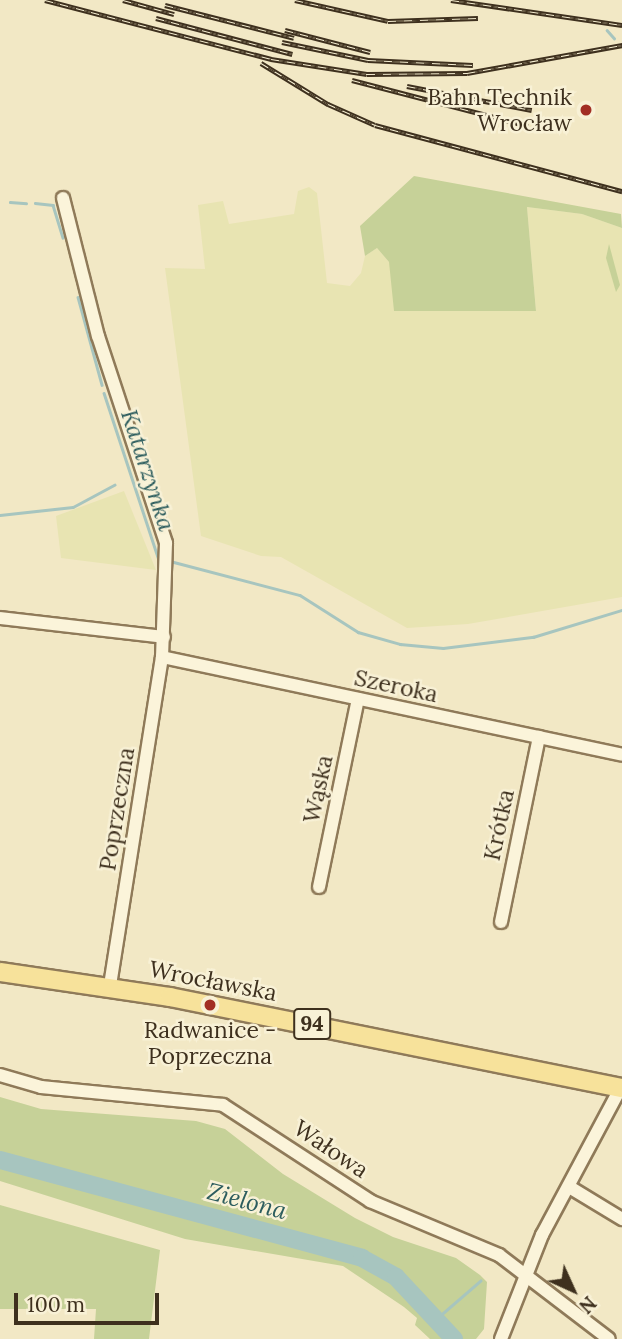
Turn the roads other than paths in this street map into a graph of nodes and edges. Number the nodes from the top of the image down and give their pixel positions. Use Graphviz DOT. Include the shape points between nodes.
graph roads {
  1 [pos="63,198"];
  2 [pos="0,618"];
  3 [pos="164,637"];
  4 [pos="162,657"];
  5 [pos="358,699"];
  6 [pos="539,737"];
  7 [pos="622,755"];
  8 [pos="319,887"];
  9 [pos="500,922"];
  10 [pos="0,972"];
  11 [pos="110,987"];
  12 [pos="0,1075"];
  13 [pos="622,1087"];
  14 [pos="571,1188"];
  15 [pos="622,1219"];
  16 [pos="527,1274"];
  17 [pos="502,1339"];
  18 [pos="609,1339"];
  1 -- 3 [label="street, Poprzeczna" via="98,336 166,542"];
  2 -- 3 [label="street"];
  3 -- 4 [label="street, Poprzeczna"];
  4 -- 5 [label="street, Szeroka"];
  4 -- 11 [label="street, Poprzeczna"];
  5 -- 6 [label="street, Szeroka"];
  5 -- 8 [label="street, Wąska"];
  6 -- 7 [label="street, Szeroka"];
  6 -- 9 [label="street, Krótka"];
  10 -- 11 [label="main road, Wrocławska / 94"];
  11 -- 13 [label="main road, Wrocławska / 94"];
  12 -- 16 [label="street, Wałowa" via="41,1087 223,1105 370,1201 483,1245"];
  13 -- 14 [label="street"];
  14 -- 15 [label="street"];
  14 -- 16 [label="street" via="542,1235"];
  16 -- 17 [label="street"];
  16 -- 18 [label="street, Wałowa"];
}
